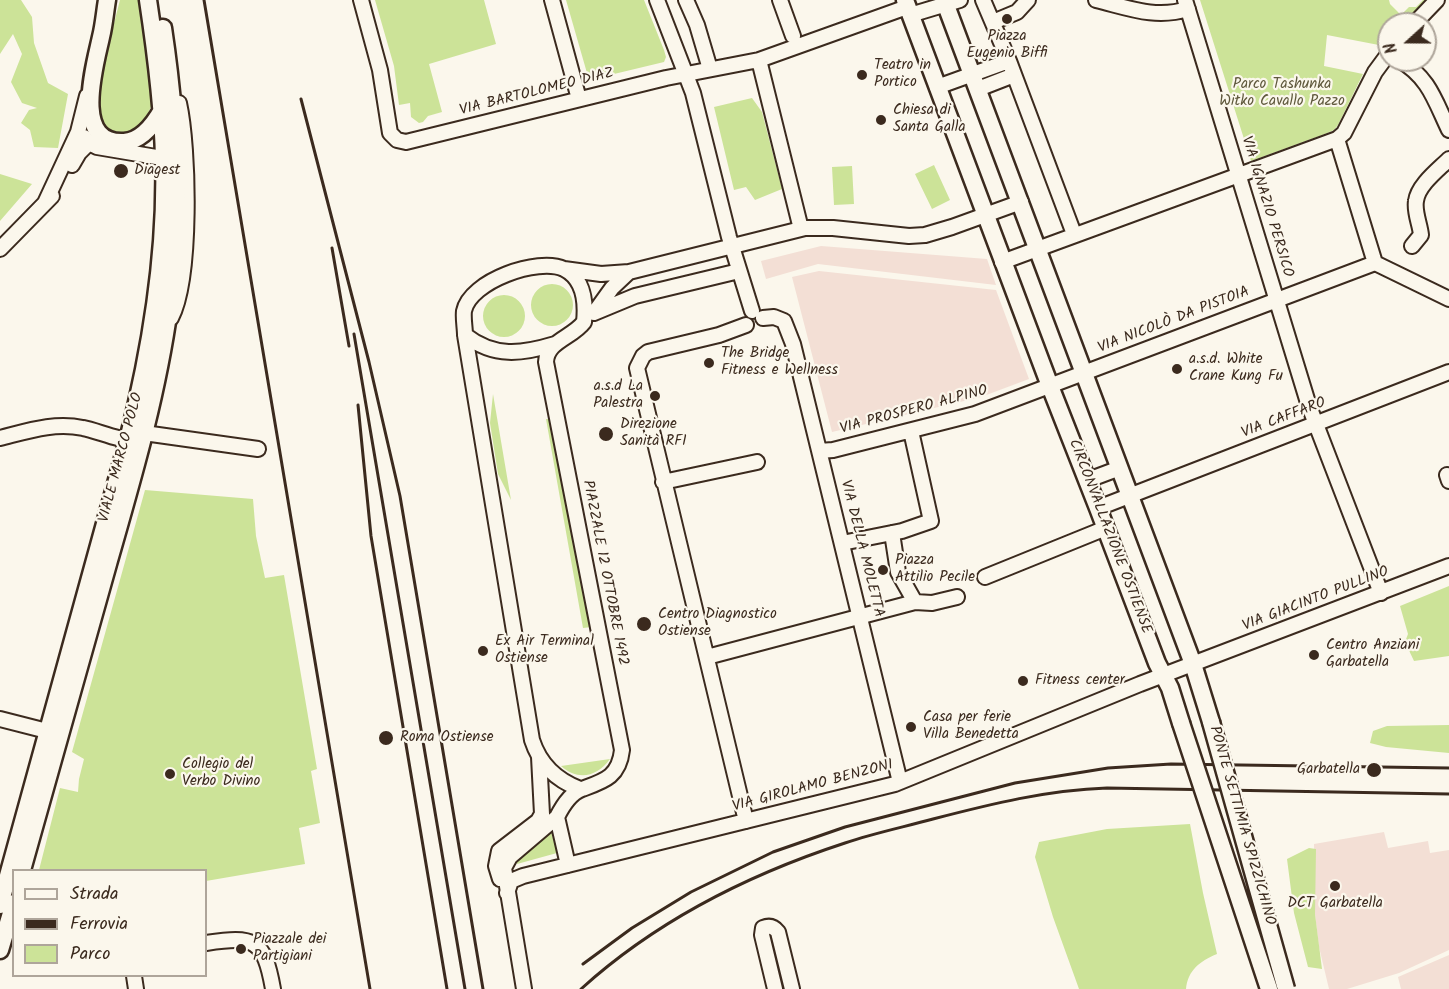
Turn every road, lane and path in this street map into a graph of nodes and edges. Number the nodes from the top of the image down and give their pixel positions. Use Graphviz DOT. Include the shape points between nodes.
graph roads {
  1 [pos="107,0"];
  2 [pos="148,0"];
  3 [pos="159,0"];
  4 [pos="361,0"];
  5 [pos="552,0"];
  6 [pos="657,0"];
  7 [pos="686,0"];
  8 [pos="780,0"];
  9 [pos="983,0"];
  10 [pos="1028,0"];
  11 [pos="1096,0"];
  12 [pos="1437,0"];
  13 [pos="950,1"];
  14 [pos="1187,5"];
  15 [pos="907,7"];
  16 [pos="1426,12"];
  17 [pos="993,22"];
  18 [pos="793,36"];
  19 [pos="759,60"];
  20 [pos="1009,61"];
  21 [pos="169,65"];
  22 [pos="710,69"];
  23 [pos="94,70"];
  24 [pos="1377,70"];
  25 [pos="1415,72"];
  26 [pos="686,74"];
  27 [pos="1014,75"];
  28 [pos="975,81"];
  29 [pos="937,87"];
  30 [pos="579,99"];
  31 [pos="162,110"];
  32 [pos="80,127"];
  33 [pos="1449,130"];
  34 [pos="1337,139"];
  35 [pos="89,143"];
  36 [pos="170,159"];
  37 [pos="1446,162"];
  38 [pos="1238,174"];
  39 [pos="45,202"];
  40 [pos="1021,202"];
  41 [pos="985,215"];
  42 [pos="801,229"];
  43 [pos="1074,234"];
  44 [pos="174,243"];
  45 [pos="1412,246"];
  46 [pos="732,247"];
  47 [pos="1038,248"];
  48 [pos="0,249"];
  49 [pos="1002,261"];
  50 [pos="1375,263"];
  51 [pos="563,268"];
  52 [pos="740,271"];
  53 [pos="629,272"];
  54 [pos="1449,299"];
  55 [pos="1277,300"];
  56 [pos="757,314"];
  57 [pos="589,318"];
  58 [pos="465,335"];
  59 [pos="555,344"];
  60 [pos="1449,372"];
  61 [pos="1083,373"];
  62 [pos="1050,386"];
  63 [pos="1316,424"];
  64 [pos="911,431"];
  65 [pos="144,434"];
  66 [pos="0,438"];
  67 [pos="128,440"];
  68 [pos="258,449"];
  69 [pos="819,451"];
  70 [pos="757,462"];
  71 [pos="1120,468"];
  72 [pos="1088,480"];
  73 [pos="663,482"];
  74 [pos="1130,496"];
  75 [pos="1098,508"];
  76 [pos="1106,528"];
  77 [pos="892,532"];
  78 [pos="842,543"];
  79 [pos="1449,566"];
  80 [pos="985,577"];
  81 [pos="1381,593"];
  82 [pos="957,597"];
  83 [pos="915,602"];
  84 [pos="860,617"];
  85 [pos="707,657"];
  86 [pos="1193,664"];
  87 [pos="1168,686"];
  88 [pos="0,719"];
  89 [pos="47,731"];
  90 [pos="539,755"];
  91 [pos="900,782"];
  92 [pos="580,789"];
  93 [pos="557,816"];
  94 [pos="746,821"];
  95 [pos="568,865"];
  96 [pos="18,869"];
  97 [pos="22,869"];
  98 [pos="507,893"];
  99 [pos="12,895"];
  100 [pos="12,908"];
  101 [pos="6,923"];
  102 [pos="207,943"];
  103 [pos="0,950"];
  104 [pos="273,989"];
  105 [pos="524,989"];
  106 [pos="775,989"];
  107 [pos="792,989"];
  108 [pos="1269,989"];
  109 [pos="1286,989"];
  1 -- 23 [label="main road"];
  2 -- 31 [label="main road, VIALE MARCO POLO"];
  3 -- 21 [label="main road, VIALE MARCO POLO"];
  4 -- 30 [label="street, VIA BARTOLOMEO DIAZ" via="380,69 390,133 397,140 411,141"];
  5 -- 30 [label="street"];
  6 -- 26 [label="street"];
  7 -- 22 [label="street"];
  8 -- 18 [label="street"];
  9 -- 17 [label="street"];
  10 -- 17 [label="street" via="1017,12"];
  11 -- 14 [label="street" via="1154,14 1173,14"];
  12 -- 16 [label="street"];
  13 -- 15 [label="street"];
  13 -- 28 [label="main road"];
  14 -- 38 [label="street, VIA IGNAZIO PERSICO"];
  15 -- 19 [label="street, VIA BARTOLOMEO DIAZ"];
  15 -- 29 [label="main road, CIRCONVALLAZIONE OSTIENSE"];
  17 -- 20 [label="street"];
  19 -- 22 [label="street, VIA BARTOLOMEO DIAZ"];
  19 -- 42 [label="street"];
  20 -- 27 [label="street"];
  20 -- 28 [label="street"];
  21 -- 36 [label="main road, VIALE MARCO POLO"];
  21 -- 44 [label="street, VIALE MARCO POLO" via="180,107 186,199"];
  22 -- 26 [label="street, VIA BARTOLOMEO DIAZ"];
  23 -- 31 [label="main road" via="91,113 105,138 133,140 151,127"];
  23 -- 32 [label="street"];
  24 -- 34 [label="street" via="1344,133"];
  25 -- 33 [label="street" via="1434,97"];
  26 -- 30 [label="street, VIA BARTOLOMEO DIAZ"];
  26 -- 46 [label="street"];
  27 -- 28 [label="street"];
  27 -- 43 [label="street"];
  28 -- 29 [label="street"];
  28 -- 40 [label="main road"];
  29 -- 41 [label="main road, CIRCONVALLAZIONE OSTIENSE"];
  31 -- 36 [label="main road, VIALE MARCO POLO"];
  32 -- 35 [label="street"];
  32 -- 39 [label="street"];
  34 -- 38 [label="street"];
  34 -- 50 [label="street"];
  35 -- 36 [label="street"];
  35 -- 39 [label="street"];
  36 -- 44 [label="main road, VIALE MARCO POLO"];
  37 -- 45 [label="street" via="1418,195 1421,235"];
  38 -- 43 [label="street"];
  38 -- 55 [label="street, VIA IGNAZIO PERSICO"];
  39 -- 48 [label="street"];
  40 -- 41 [label="street"];
  40 -- 47 [label="main road"];
  41 -- 42 [label="street" via="915,236"];
  41 -- 49 [label="main road, CIRCONVALLAZIONE OSTIENSE"];
  42 -- 46 [label="street"];
  43 -- 47 [label="street"];
  44 -- 65 [label="main road, VIALE MARCO POLO" via="166,328"];
  44 -- 67 [label="main road, VIALE MARCO POLO"];
  46 -- 52 [label="street"];
  46 -- 53 [label="street"];
  47 -- 49 [label="street"];
  47 -- 61 [label="main road"];
  49 -- 62 [label="main road, CIRCONVALLAZIONE OSTIENSE"];
  50 -- 54 [label="street"];
  50 -- 55 [label="street, VIA NICOLÒ DA PISTOIA"];
  51 -- 53 [label="street" via="601,274"];
  51 -- 57 [label="street" via="581,289"];
  51 -- 58 [label="street" via="526,269 482,286 464,312"];
  52 -- 56 [label="street"];
  52 -- 57 [label="street" via="635,296"];
  53 -- 57 [label="street"];
  55 -- 61 [label="street, VIA NICOLÒ DA PISTOIA"];
  55 -- 63 [label="street, VIA IGNAZIO PERSICO"];
  56 -- 69 [label="street, VIA DELLA MOLETTA" via="780,318 787,326"];
  56 -- 73 [label="street" via="762,324 757,328 746,325 648,352 638,363 637,373"];
  57 -- 59 [label="street"];
  58 -- 59 [label="street" via="482,347 503,352"];
  58 -- 90 [label="street" via="529,725"];
  59 -- 92 [label="street, PIAZZALE 12 OTTOBRE 1492" via="547,354 546,366 622,750 616,768 607,778"];
  60 -- 63 [label="street, VIA CAFFARO"];
  61 -- 62 [label="street"];
  61 -- 71 [label="main road"];
  62 -- 64 [label="street, VIA PROSPERO ALPINO" via="975,414"];
  62 -- 72 [label="main road, CIRCONVALLAZIONE OSTIENSE"];
  63 -- 74 [label="street, VIA CAFFARO"];
  63 -- 81 [label="street, VIA IGNAZIO PERSICO"];
  64 -- 69 [label="street, VIA PROSPERO ALPINO"];
  64 -- 77 [label="street" via="932,520"];
  65 -- 67 [label="street"];
  65 -- 68 [label="street"];
  65 -- 97 [label="main road, VIALE MARCO POLO"];
  66 -- 67 [label="street" via="65,425"];
  67 -- 89 [label="main road, VIALE MARCO POLO"];
  69 -- 78 [label="street, VIA DELLA MOLETTA"];
  70 -- 73 [label="street"];
  71 -- 72 [label="street"];
  71 -- 74 [label="main road"];
  72 -- 75 [label="main road, CIRCONVALLAZIONE OSTIENSE"];
  73 -- 85 [label="street"];
  74 -- 75 [label="street, VIA CAFFARO"];
  74 -- 86 [label="main road"];
  75 -- 76 [label="main road, CIRCONVALLAZIONE OSTIENSE"];
  76 -- 80 [label="street"];
  76 -- 87 [label="main road, CIRCONVALLAZIONE OSTIENSE"];
  77 -- 78 [label="street"];
  77 -- 83 [label="street" via="898,572"];
  78 -- 84 [label="street, VIA DELLA MOLETTA"];
  79 -- 81 [label="street, VIA GIACINTO PULLINO"];
  81 -- 86 [label="street, VIA GIACINTO PULLINO"];
  82 -- 83 [label="street" via="932,603"];
  83 -- 84 [label="street"];
  84 -- 85 [label="street"];
  84 -- 91 [label="street, VIA DELLA MOLETTA"];
  85 -- 94 [label="street"];
  86 -- 87 [label="street, VIA GIROLAMO BENZONI"];
  86 -- 109 [label="main road, PONTE SETTIMIA SPIZZICHINO, bridge"];
  87 -- 91 [label="street, VIA GIROLAMO BENZONI"];
  87 -- 108 [label="main road, PONTE SETTIMIA SPIZZICHINO, bridge"];
  88 -- 89 [label="street"];
  89 -- 96 [label="main road, VIALE MARCO POLO"];
  90 -- 92 [label="street" via="555,777"];
  90 -- 98 [label="street" via="541,816 497,855 497,869"];
  91 -- 94 [label="street, VIA GIROLAMO BENZONI"];
  92 -- 93 [label="street, PIAZZALE 12 OTTOBRE 1492"];
  93 -- 95 [label="street"];
  93 -- 98 [label="street, PIAZZALE 12 OTTOBRE 1492" via="507,860"];
  94 -- 95 [label="street, VIA GIROLAMO BENZONI"];
  95 -- 98 [label="street, VIA GIROLAMO BENZONI" via="515,878"];
  98 -- 105 [label="street"];
  99 -- 101 [label="main road, VIALE MARCO POLO"];
  100 -- 101 [label="main road, VIALE MARCO POLO"];
  101 -- 103 [label="main road, VIALE MARCO POLO"];
  102 -- 104 [label="street" via="241,939 252,943 267,960"];
  106 -- 107 [label="street" via="762,935 763,928 769,926 778,932"];
}
